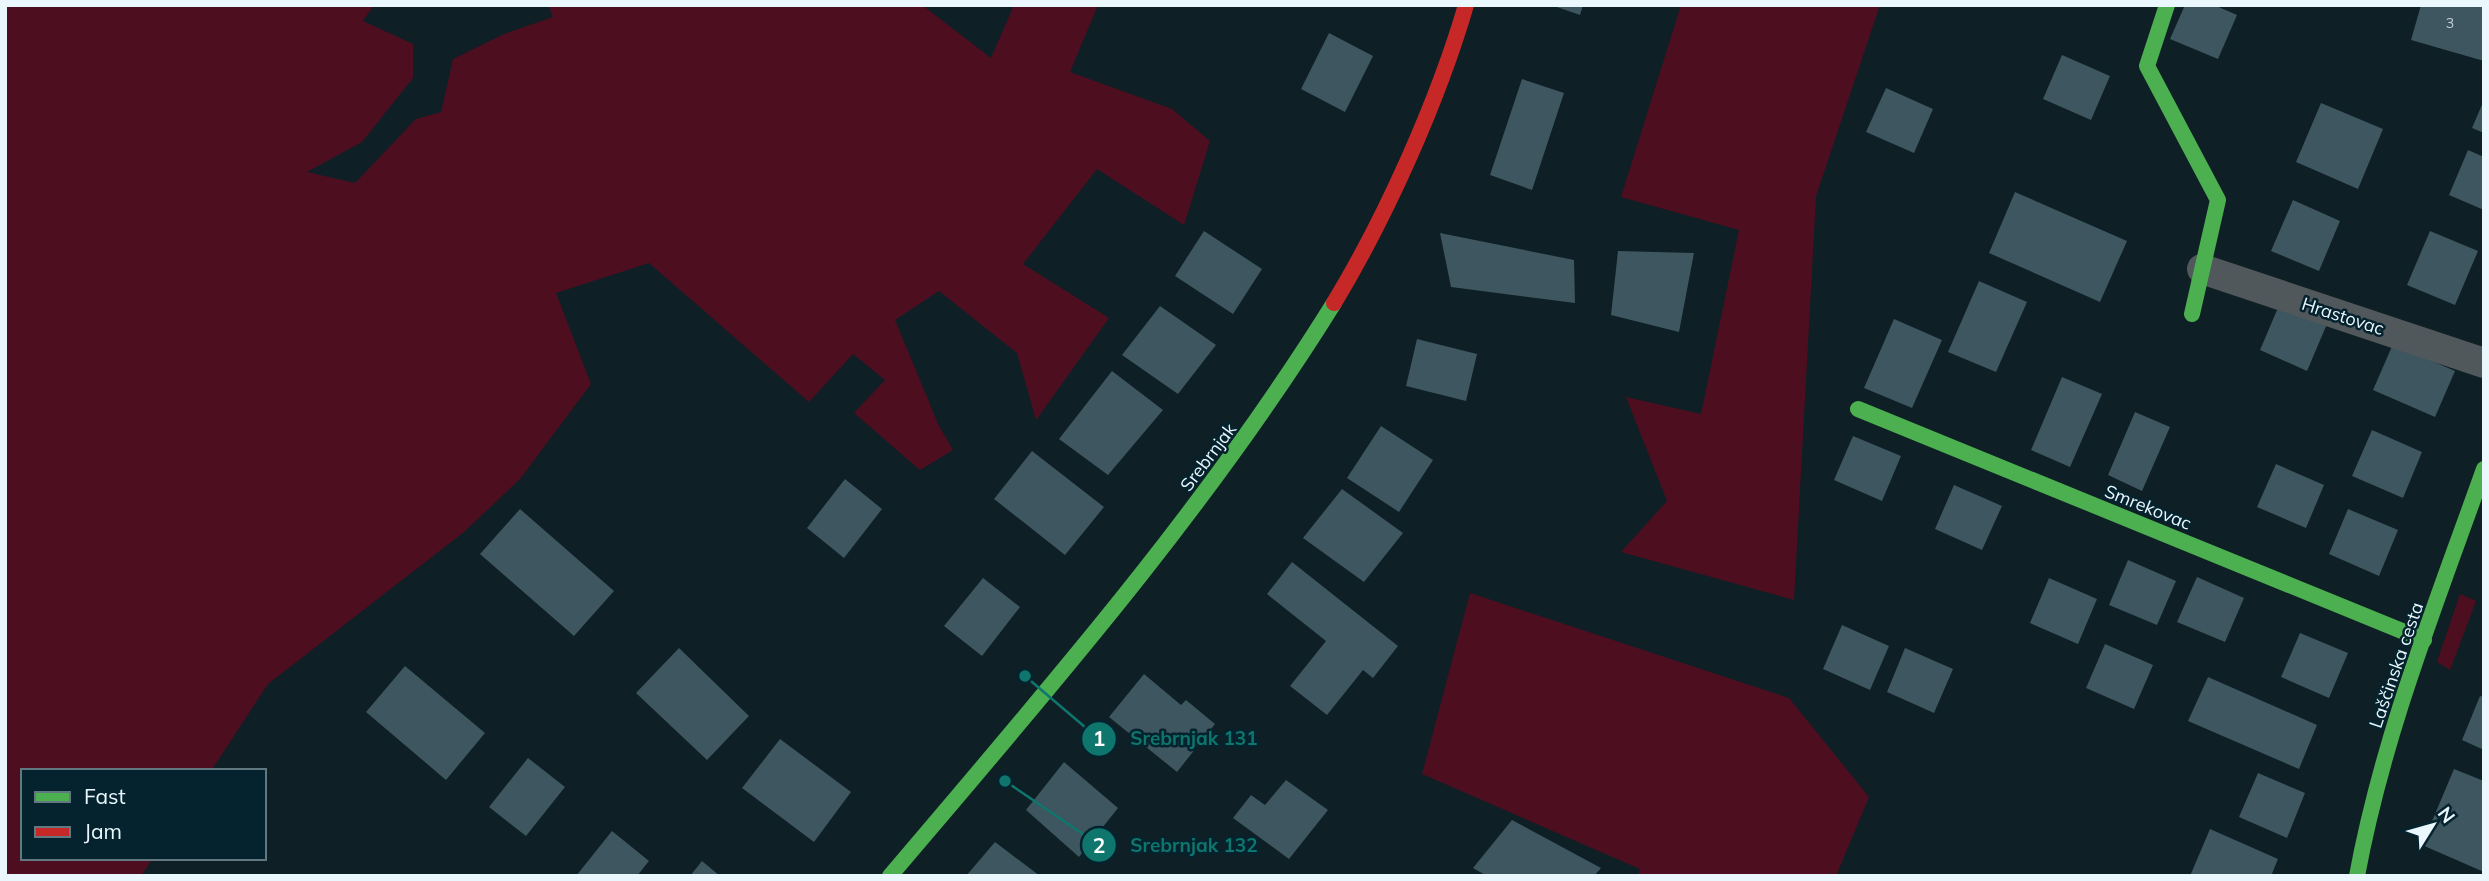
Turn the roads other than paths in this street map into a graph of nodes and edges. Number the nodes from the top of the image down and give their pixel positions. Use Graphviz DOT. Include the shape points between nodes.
graph roads {
  1 [pos="1466,5"];
  2 [pos="2167,5"];
  3 [pos="2202,270"];
  4 [pos="2192,313"];
  5 [pos="2484,363"];
  6 [pos="1858,409"];
  7 [pos="2484,470"];
  8 [pos="2424,640"];
  9 [pos="890,876"];
  10 [pos="2357,876"];
  1 -- 9 [label="main road, Srebrnjak" via="1380,217 1338,298 1278,394 1179,527"];
  2 -- 3 [label="main road" via="2147,66 2218,200"];
  3 -- 4 [label="main road"];
  3 -- 5 [label="street, Hrastovac"];
  6 -- 8 [label="main road, Smrekovac"];
  7 -- 8 [label="main road, Laščinska cesta"];
  8 -- 10 [label="main road, Laščinska cesta" via="2379,775"];
}
